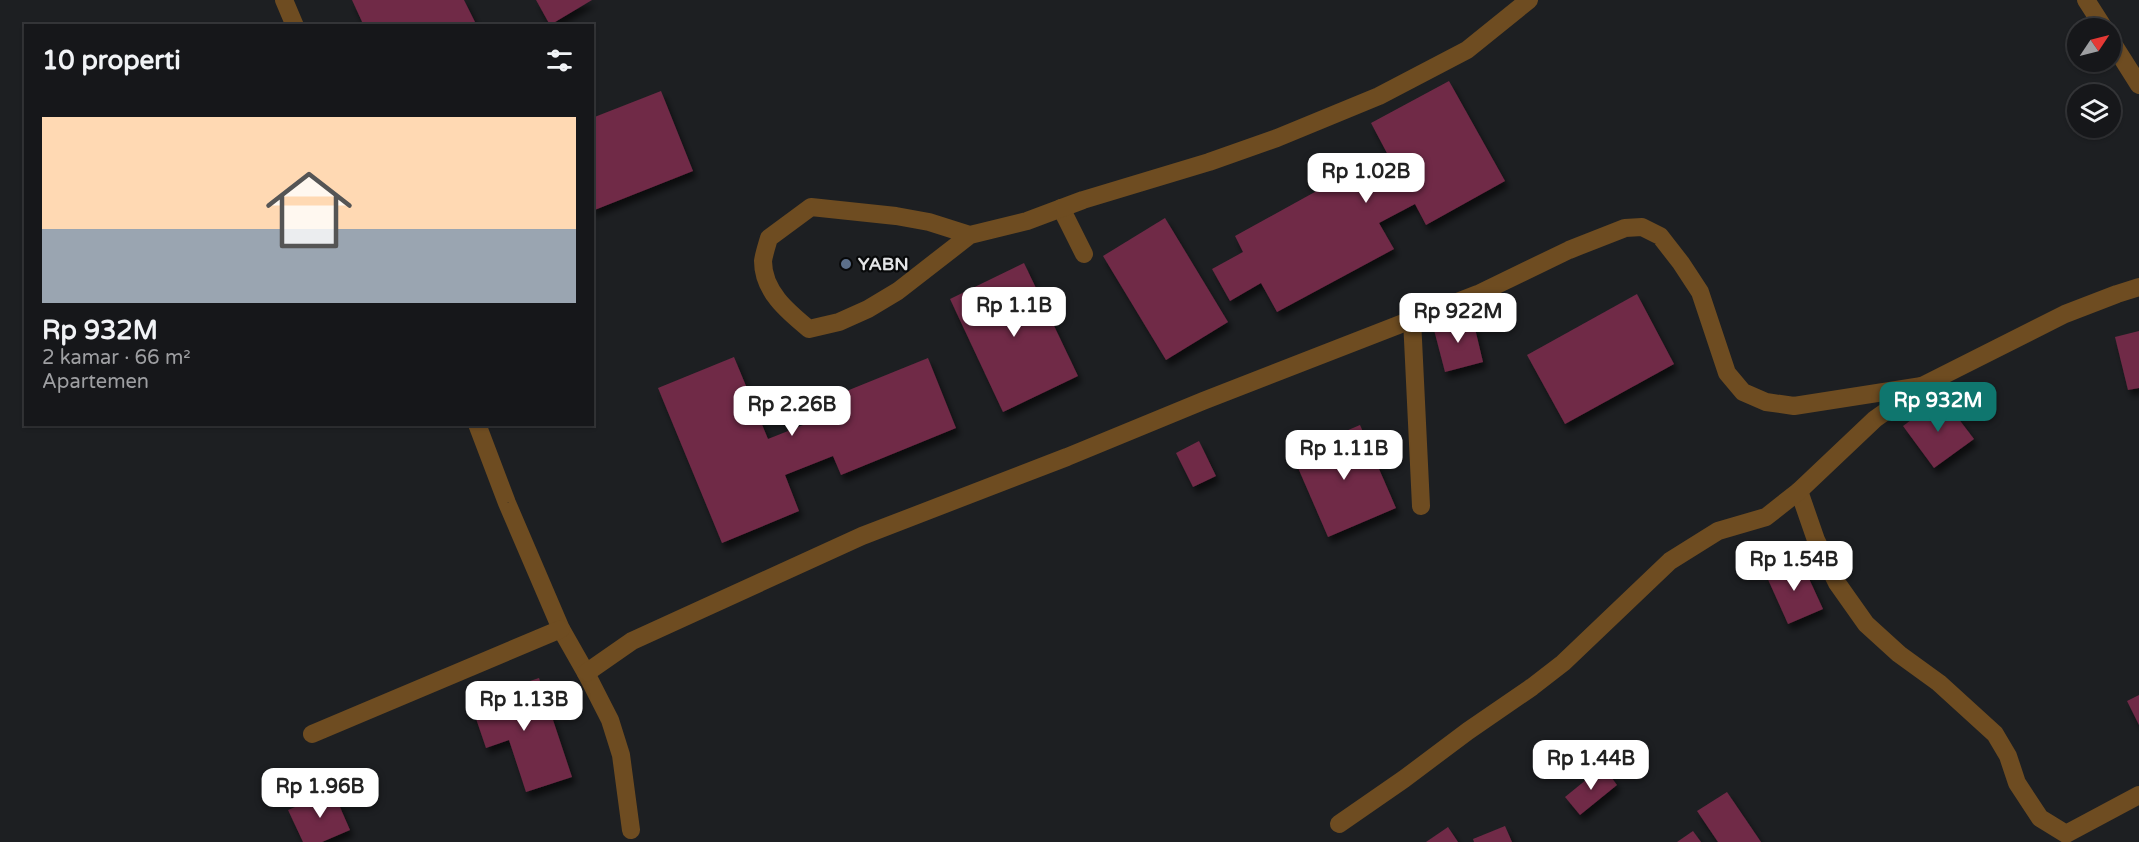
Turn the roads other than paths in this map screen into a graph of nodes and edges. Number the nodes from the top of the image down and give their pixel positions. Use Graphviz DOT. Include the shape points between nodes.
graph roads {
  1 [pos="284,0"];
  2 [pos="1529,0"];
  3 [pos="2085,0"];
  4 [pos="2097,18"];
  5 [pos="294,24"];
  6 [pos="2121,56"];
  7 [pos="2139,85"];
  8 [pos="1061,208"];
  9 [pos="970,235"];
  10 [pos="1084,254"];
  11 [pos="2139,287"];
  12 [pos="1412,320"];
  13 [pos="1922,386"];
  14 [pos="478,426"];
  15 [pos="1799,491"];
  16 [pos="1421,506"];
  17 [pos="561,628"];
  18 [pos="586,673"];
  19 [pos="312,734"];
  20 [pos="2139,795"];
  21 [pos="1340,824"];
  22 [pos="631,830"];
  1 -- 5 [label="street"];
  2 -- 8 [label="street" via="1467,50 1379,96 1229,155"];
  3 -- 4 [label="street"];
  6 -- 7 [label="street"];
  8 -- 9 [label="street"];
  8 -- 10 [label="street"];
  9 -- 9 [label="street" via="898,291 839,322 809,329 789,313 767,285 763,260 769,238 811,207 896,216"];
  11 -- 13 [label="street" via="2066,315"];
  12 -- 13 [label="street" via="1478,294 1569,250 1625,228 1642,226 1660,236 1700,292 1727,373 1743,392 1766,402 1794,406"];
  12 -- 16 [label="street"];
  12 -- 18 [label="street" via="862,536 632,641"];
  13 -- 15 [label="street" via="1875,419"];
  14 -- 17 [label="street"];
  15 -- 20 [label="street" via="1833,574 1866,624 1995,734 2017,783 2040,818 2066,834"];
  15 -- 21 [label="street" via="1766,517 1718,531 1670,561 1563,663"];
  17 -- 18 [label="street"];
  17 -- 19 [label="street"];
  18 -- 22 [label="street" via="610,720 621,755"];
}
